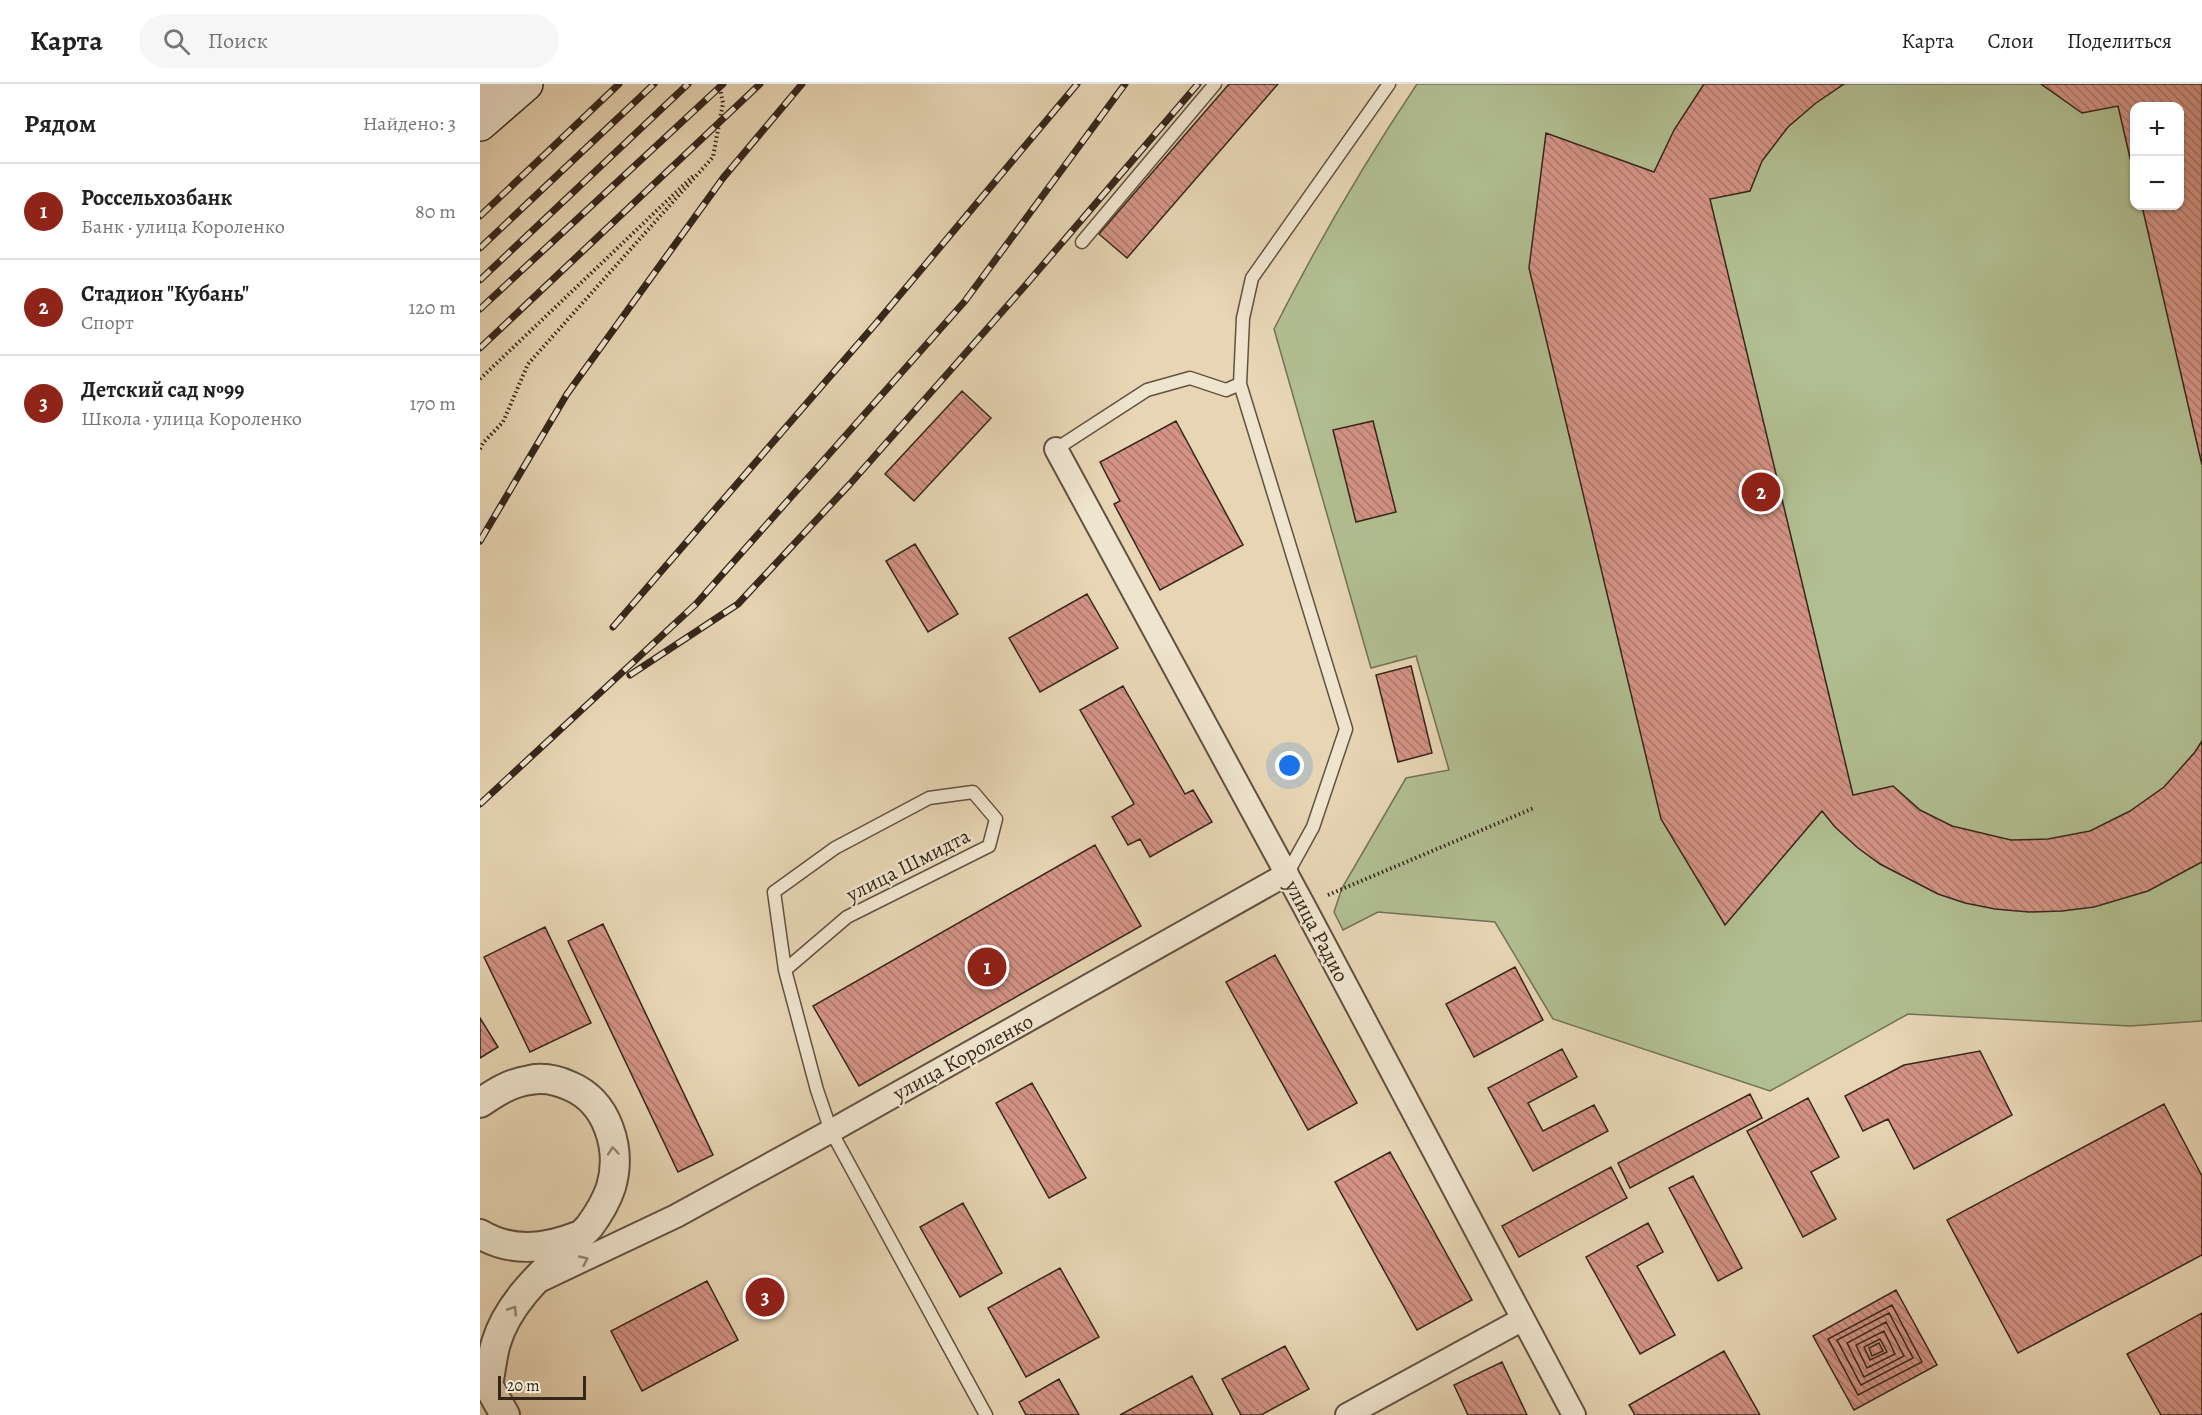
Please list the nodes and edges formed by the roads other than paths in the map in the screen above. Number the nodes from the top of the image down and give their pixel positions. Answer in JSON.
{"nodes":[{"id":1,"x":496,"y":84,"type":"edge"},
{"id":2,"x":526,"y":84,"type":"edge"},
{"id":3,"x":1215,"y":84,"type":"edge"},
{"id":4,"x":1389,"y":84,"type":"edge"},
{"id":5,"x":480,"y":98,"type":"edge"},
{"id":6,"x":480,"y":124,"type":"edge"},
{"id":7,"x":1082,"y":242,"type":"dead end"},
{"id":8,"x":1240,"y":384,"type":"junction"},
{"id":9,"x":1056,"y":449,"type":"joint"},
{"id":10,"x":1287,"y":874,"type":"junction"},
{"id":11,"x":785,"y":970,"type":"junction"},
{"id":12,"x":480,"y":1102,"type":"edge"},
{"id":13,"x":831,"y":1131,"type":"junction"},
{"id":14,"x":480,"y":1234,"type":"edge"},
{"id":15,"x":582,"y":1234,"type":"junction"},
{"id":16,"x":636,"y":1236,"type":"junction"},
{"id":17,"x":531,"y":1285,"type":"junction"},
{"id":18,"x":1523,"y":1319,"type":"junction"},
{"id":19,"x":480,"y":1336,"type":"edge"},
{"id":20,"x":488,"y":1385,"type":"junction"},
{"id":21,"x":505,"y":1415,"type":"edge"},
{"id":22,"x":986,"y":1415,"type":"edge"},
{"id":23,"x":1347,"y":1415,"type":"edge"},
{"id":24,"x":1574,"y":1415,"type":"edge"}],
"edges":[{"from":1,"to":5,"type":"street"},
{"from":2,"to":6,"type":"main road"},
{"from":3,"to":7,"type":"lane"},
{"from":4,"to":8,"type":"lane"},
{"from":8,"to":9,"type":"lane"},
{"from":8,"to":10,"type":"lane"},
{"from":9,"to":10,"type":"street","name":"улица Радио"},
{"from":10,"to":13,"type":"street","name":"улица Короленко"},
{"from":10,"to":18,"type":"street","name":"улица Радио"},
{"from":11,"to":11,"type":"lane","name":"улица Шмидта"},
{"from":11,"to":13,"type":"lane","name":"улица Шмидта"},
{"from":15,"to":12,"type":"street","one_way":true},
{"from":13,"to":16,"type":"street","name":"улица Короленко"},
{"from":13,"to":22,"type":"lane","name":"улица Шмидта"},
{"from":14,"to":15,"type":"street"},
{"from":15,"to":16,"type":"street","name":"улица Короленко"},
{"from":15,"to":17,"type":"street"},
{"from":17,"to":16,"type":"street","name":"улица Короленко","one_way":true},
{"from":20,"to":17,"type":"street","one_way":true},
{"from":18,"to":23,"type":"street"},
{"from":18,"to":24,"type":"street","name":"улица Радио"},
{"from":19,"to":20,"type":"street"},
{"from":20,"to":21,"type":"street"}]}
